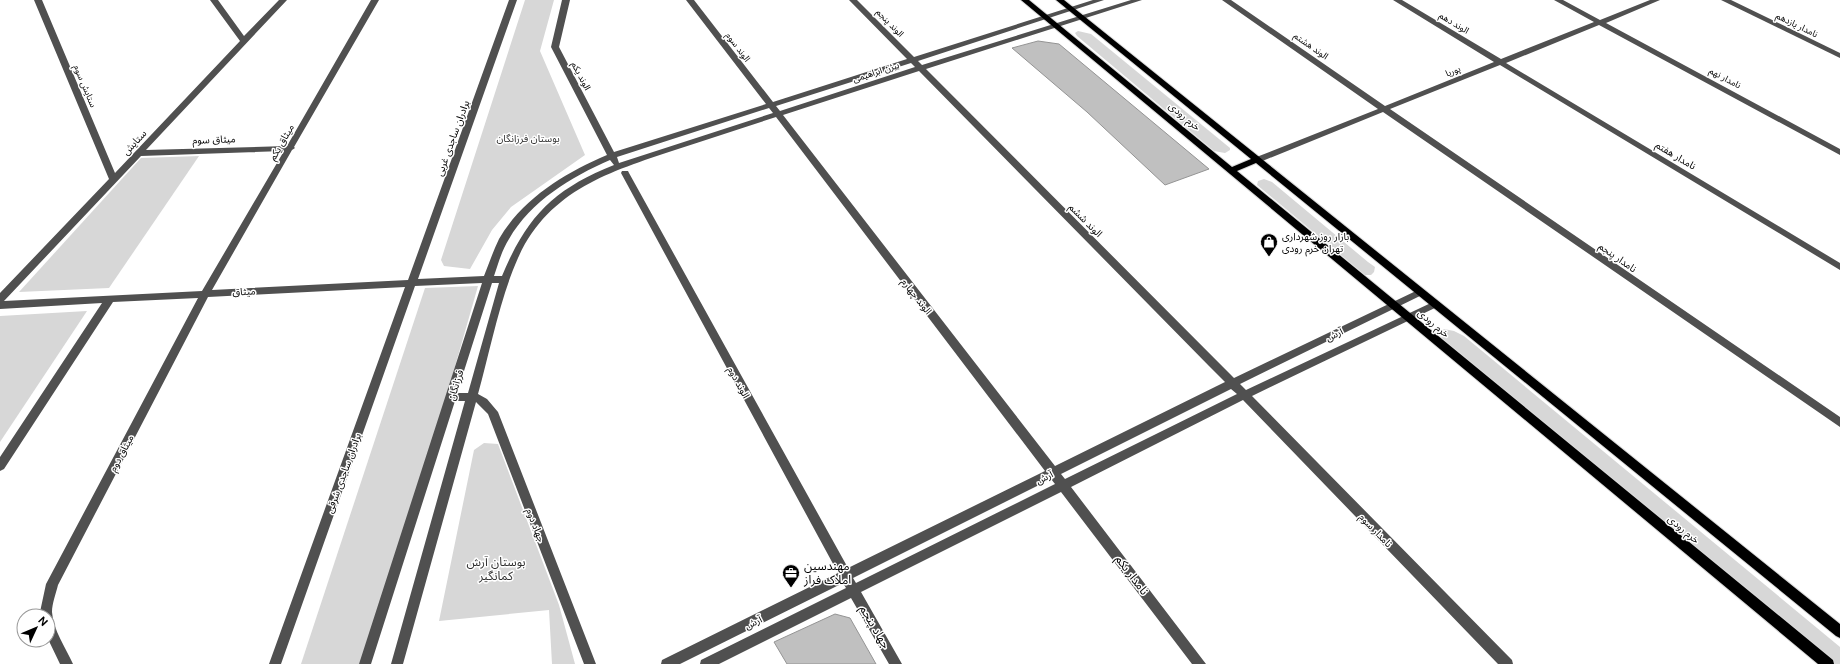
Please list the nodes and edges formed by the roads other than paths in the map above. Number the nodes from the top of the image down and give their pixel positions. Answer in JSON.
{"nodes":[{"id":1,"x":38,"y":0,"type":"edge"},
{"id":2,"x":214,"y":0,"type":"edge"},
{"id":3,"x":283,"y":0,"type":"edge"},
{"id":4,"x":376,"y":0,"type":"edge"},
{"id":5,"x":513,"y":0,"type":"edge"},
{"id":6,"x":566,"y":0,"type":"edge"},
{"id":7,"x":690,"y":0,"type":"edge"},
{"id":8,"x":853,"y":0,"type":"edge"},
{"id":9,"x":1025,"y":0,"type":"edge"},
{"id":10,"x":1060,"y":0,"type":"edge"},
{"id":11,"x":1100,"y":0,"type":"edge"},
{"id":12,"x":1138,"y":0,"type":"edge"},
{"id":13,"x":1226,"y":0,"type":"edge"},
{"id":14,"x":1397,"y":0,"type":"edge"},
{"id":15,"x":1558,"y":0,"type":"edge"},
{"id":16,"x":1656,"y":0,"type":"edge"},
{"id":17,"x":1725,"y":0,"type":"edge"},
{"id":18,"x":1071,"y":9,"type":"junction"},
{"id":19,"x":1046,"y":17,"type":"junction"},
{"id":20,"x":1082,"y":18,"type":"junction"},
{"id":21,"x":1600,"y":23,"type":"junction"},
{"id":22,"x":1057,"y":26,"type":"junction"},
{"id":23,"x":244,"y":41,"type":"junction"},
{"id":24,"x":1840,"y":56,"type":"edge"},
{"id":25,"x":913,"y":60,"type":"junction"},
{"id":26,"x":1500,"y":62,"type":"junction"},
{"id":27,"x":920,"y":68,"type":"junction"},
{"id":28,"x":770,"y":106,"type":"junction"},
{"id":29,"x":1384,"y":109,"type":"junction"},
{"id":30,"x":776,"y":114,"type":"junction"},
{"id":31,"x":290,"y":148,"type":"junction"},
{"id":32,"x":1840,"y":152,"type":"edge"},
{"id":33,"x":138,"y":153,"type":"junction"},
{"id":34,"x":612,"y":156,"type":"junction"},
{"id":35,"x":1257,"y":160,"type":"junction"},
{"id":36,"x":621,"y":168,"type":"junction"},
{"id":37,"x":1231,"y":170,"type":"junction"},
{"id":38,"x":113,"y":179,"type":"junction"},
{"id":39,"x":1840,"y":267,"type":"edge"},
{"id":40,"x":505,"y":279,"type":"junction"},
{"id":41,"x":488,"y":280,"type":"junction"},
{"id":42,"x":411,"y":282,"type":"junction"},
{"id":43,"x":1420,"y":292,"type":"junction"},
{"id":44,"x":205,"y":294,"type":"junction"},
{"id":45,"x":0,"y":299,"type":"edge"},
{"id":46,"x":110,"y":299,"type":"junction"},
{"id":47,"x":0,"y":304,"type":"edge"},
{"id":48,"x":1436,"y":304,"type":"junction"},
{"id":49,"x":1394,"y":306,"type":"junction"},
{"id":50,"x":1409,"y":317,"type":"junction"},
{"id":51,"x":1232,"y":383,"type":"junction"},
{"id":52,"x":1244,"y":395,"type":"junction"},
{"id":53,"x":472,"y":396,"type":"junction"},
{"id":54,"x":452,"y":397,"type":"junction"},
{"id":55,"x":1840,"y":423,"type":"edge"},
{"id":56,"x":0,"y":466,"type":"edge"},
{"id":57,"x":1053,"y":473,"type":"junction"},
{"id":58,"x":1064,"y":486,"type":"junction"},
{"id":59,"x":846,"y":576,"type":"junction"},
{"id":60,"x":854,"y":591,"type":"junction"},
{"id":61,"x":47,"y":608,"type":"edge"},
{"id":62,"x":1840,"y":632,"type":"edge"},
{"id":63,"x":56,"y":642,"type":"edge"},
{"id":64,"x":67,"y":664,"type":"edge"},
{"id":65,"x":275,"y":664,"type":"edge"},
{"id":66,"x":365,"y":664,"type":"edge"},
{"id":67,"x":397,"y":664,"type":"edge"},
{"id":68,"x":590,"y":664,"type":"edge"},
{"id":69,"x":667,"y":664,"type":"edge"},
{"id":70,"x":706,"y":664,"type":"edge"},
{"id":71,"x":896,"y":664,"type":"edge"},
{"id":72,"x":1200,"y":664,"type":"edge"},
{"id":73,"x":1507,"y":664,"type":"edge"},
{"id":74,"x":1828,"y":664,"type":"edge"}],
"edges":[{"from":1,"to":38,"type":"street","name":"ستایش سوم"},
{"from":2,"to":23,"type":"street"},
{"from":3,"to":23,"type":"street","name":"ستایش"},
{"from":4,"to":31,"type":"street","name":"میثاق یکم"},
{"from":5,"to":42,"type":"street","name":"برادران ساجدی غربی"},
{"from":6,"to":34,"type":"street","name":"الوند یکم"},
{"from":7,"to":28,"type":"street","name":"الوند سوم"},
{"from":8,"to":25,"type":"street","name":"الوند پنجم"},
{"from":9,"to":19,"type":"main road","name":"خرم رودی"},
{"from":10,"to":18,"type":"main road","name":"خرم رودی"},
{"from":11,"to":18,"type":"street","name":"بیژن ابراهیمی"},
{"from":12,"to":20,"type":"street","name":"بیژن ابراهیمی"},
{"from":13,"to":29,"type":"street","name":"الوند هشتم"},
{"from":14,"to":26,"type":"street","name":"الوند دهم"},
{"from":15,"to":21,"type":"street","name":"نامدار نهم"},
{"from":16,"to":21,"type":"street","name":"پوریا"},
{"from":17,"to":24,"type":"street","name":"نامدار یازدهم"},
{"from":18,"to":19,"type":"street","name":"بیژن ابراهیمی"},
{"from":18,"to":20,"type":"main road","name":"خرم رودی"},
{"from":19,"to":22,"type":"main road","name":"خرم رودی"},
{"from":19,"to":25,"type":"street","name":"بیژن ابراهیمی"},
{"from":20,"to":22,"type":"street","name":"بیژن ابراهیمی"},
{"from":20,"to":35,"type":"main road","name":"خرم رودی"},
{"from":21,"to":26,"type":"street","name":"پوریا"},
{"from":21,"to":32,"type":"street","name":"نامدار نهم"},
{"from":22,"to":27,"type":"street","name":"بیژن ابراهیمی"},
{"from":22,"to":37,"type":"main road","name":"خرم رودی"},
{"from":23,"to":33,"type":"street","name":"ستایش"},
{"from":25,"to":27,"type":"street","name":"الوند ششم"},
{"from":25,"to":28,"type":"street","name":"بیژن ابراهیمی"},
{"from":26,"to":29,"type":"street","name":"پوریا"},
{"from":26,"to":39,"type":"street","name":"نامدار هفتم"},
{"from":27,"to":30,"type":"street","name":"بیژن ابراهیمی"},
{"from":27,"to":51,"type":"street","name":"الوند ششم"},
{"from":28,"to":30,"type":"street","name":"الوند چهارم"},
{"from":28,"to":34,"type":"street","name":"بیژن ابراهیمی"},
{"from":29,"to":35,"type":"street","name":"پوریا"},
{"from":29,"to":55,"type":"street","name":"نامدار پنجم"},
{"from":30,"to":36,"type":"street","name":"بیژن ابراهیمی"},
{"from":30,"to":57,"type":"street","name":"الوند چهارم"},
{"from":31,"to":33,"type":"street","name":"میثاق سوم"},
{"from":31,"to":44,"type":"street","name":"میثاق یکم"},
{"from":33,"to":38,"type":"street","name":"ستایش"},
{"from":34,"to":36,"type":"street","name":"الوند یکم"},
{"from":34,"to":41,"type":"street","name":"فرزانگان"},
{"from":35,"to":37,"type":"main road"},
{"from":35,"to":43,"type":"main road","name":"خرم رودی"},
{"from":36,"to":40,"type":"street","name":"فرزانگان"},
{"from":36,"to":59,"type":"street","name":"الوند دوم"},
{"from":37,"to":49,"type":"main road","name":"خرم رودی"},
{"from":38,"to":45,"type":"street","name":"ستایش"},
{"from":40,"to":41,"type":"street","name":"میثاق"},
{"from":40,"to":53,"type":"street","name":"فرزانگان"},
{"from":41,"to":42,"type":"street","name":"میثاق"},
{"from":41,"to":54,"type":"street","name":"فرزانگان"},
{"from":42,"to":44,"type":"street","name":"میثاق"},
{"from":42,"to":65,"type":"street","name":"برادران ساجدی شرقی"},
{"from":43,"to":48,"type":"main road","name":"خرم رودی"},
{"from":43,"to":49,"type":"street","name":"آرش"},
{"from":44,"to":46,"type":"street","name":"میثاق"},
{"from":44,"to":61,"type":"street","name":"میثاق دوم"},
{"from":46,"to":47,"type":"street","name":"میثاق"},
{"from":46,"to":56,"type":"street"},
{"from":48,"to":50,"type":"street","name":"آرش"},
{"from":48,"to":62,"type":"main road","name":"خرم رودی"},
{"from":49,"to":50,"type":"main road","name":"خرم رودی"},
{"from":49,"to":51,"type":"street","name":"آرش"},
{"from":50,"to":52,"type":"street","name":"آرش"},
{"from":50,"to":74,"type":"main road","name":"خرم رودی"},
{"from":51,"to":52,"type":"street","name":"الوند ششم"},
{"from":51,"to":57,"type":"street","name":"آرش"},
{"from":52,"to":58,"type":"street","name":"آرش"},
{"from":52,"to":73,"type":"street","name":"نامدار سوم"},
{"from":53,"to":54,"type":"street"},
{"from":53,"to":67,"type":"street","name":"فرزانگان"},
{"from":53,"to":68,"type":"street","name":"جهاد دوم"},
{"from":54,"to":66,"type":"street","name":"فرزانگان"},
{"from":57,"to":58,"type":"street","name":"الوند چهارم"},
{"from":57,"to":59,"type":"street","name":"آرش"},
{"from":58,"to":60,"type":"street","name":"آرش"},
{"from":58,"to":72,"type":"street","name":"نامدار یکم"},
{"from":59,"to":60,"type":"street","name":"الوند دوم"},
{"from":59,"to":69,"type":"street","name":"آرش"},
{"from":60,"to":70,"type":"street","name":"آرش"},
{"from":60,"to":71,"type":"street","name":"جهاد پنجم"},
{"from":63,"to":64,"type":"street"}]}
